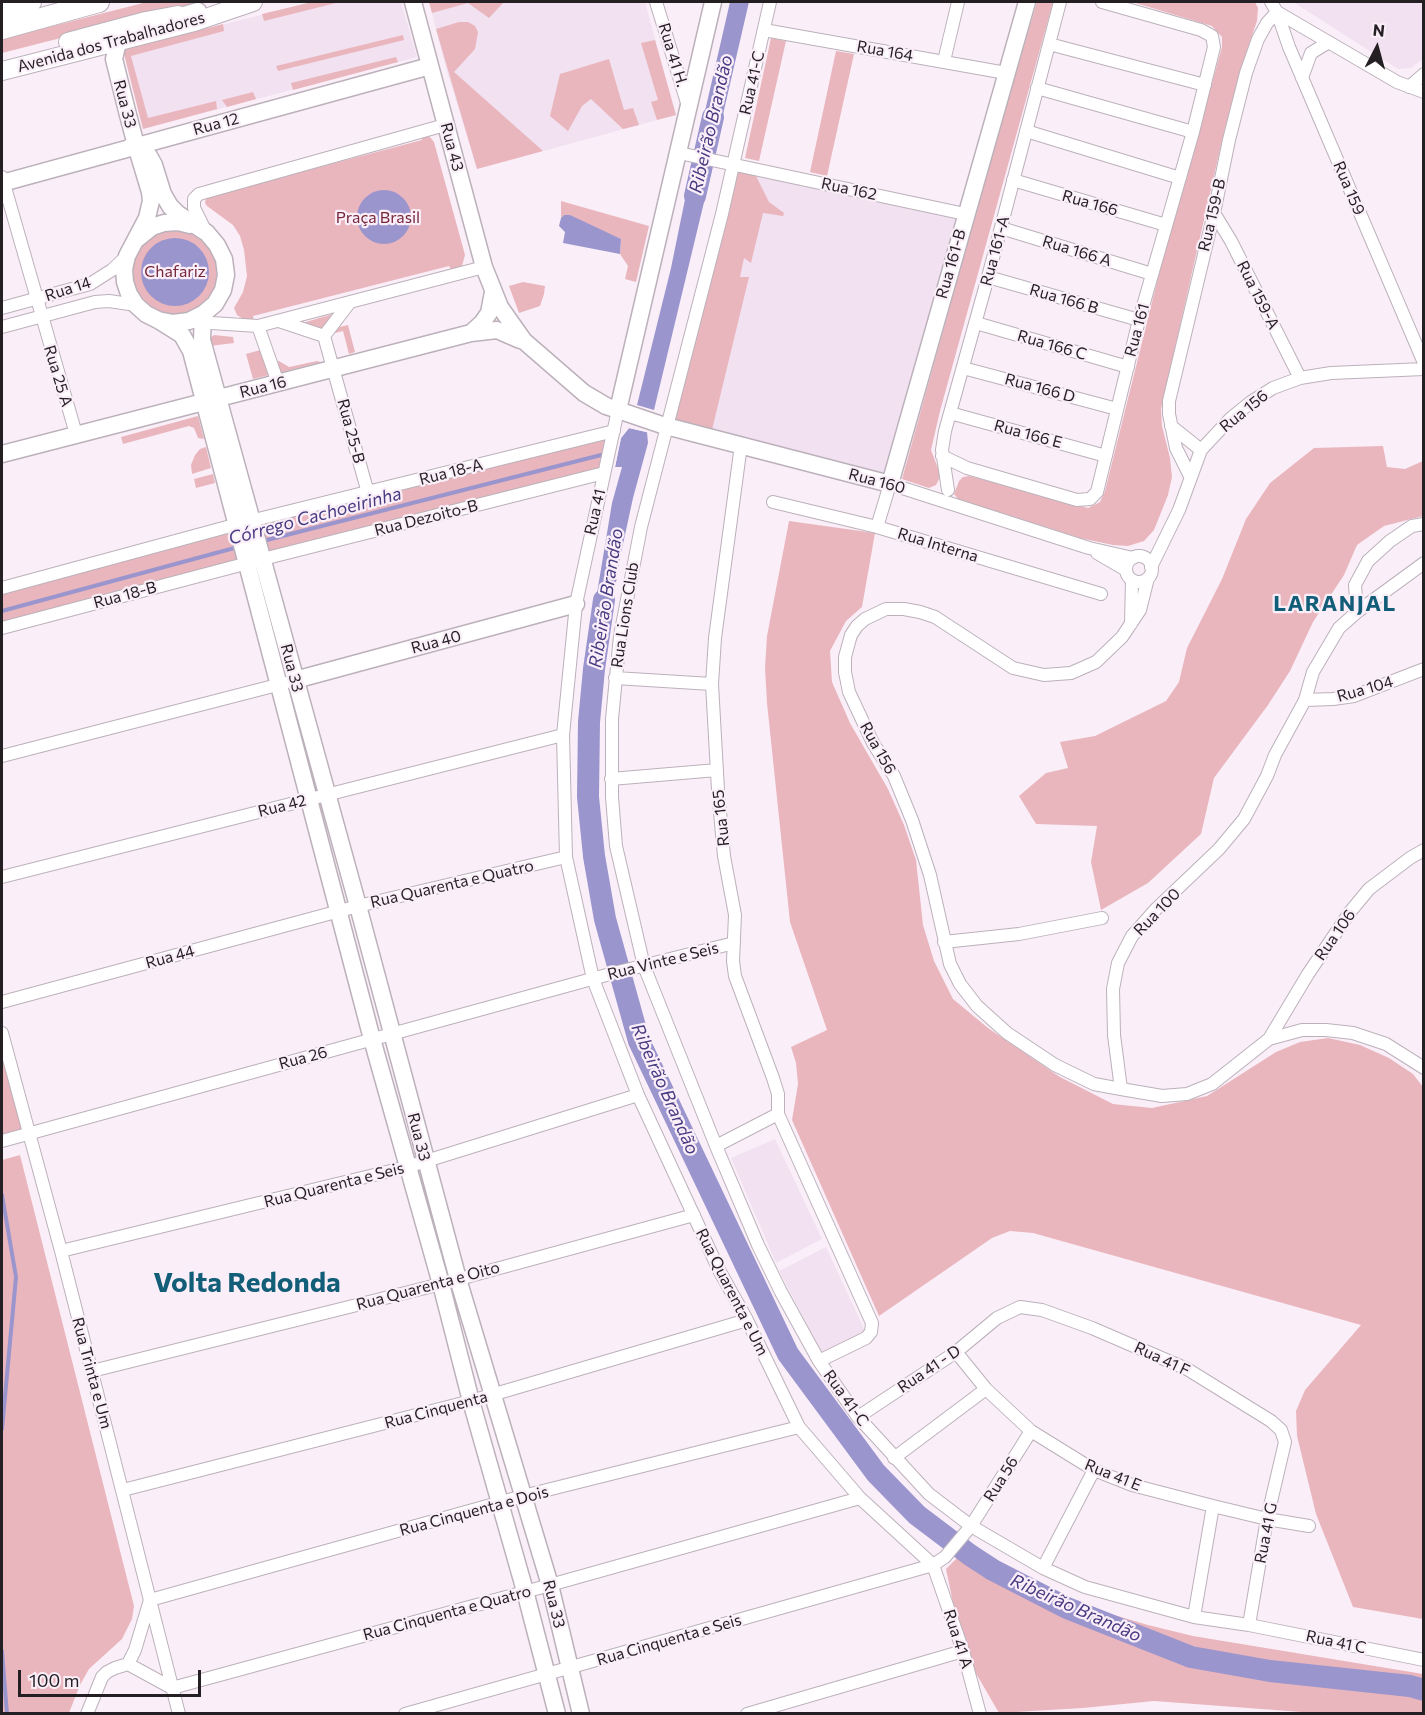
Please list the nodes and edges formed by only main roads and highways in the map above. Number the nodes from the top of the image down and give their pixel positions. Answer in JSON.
{"nodes":[{"id":1,"x":32,"y":2,"type":"edge"},
{"id":2,"x":99,"y":2,"type":"edge"},
{"id":3,"x":244,"y":2,"type":"edge"},
{"id":4,"x":254,"y":2,"type":"edge"},
{"id":5,"x":2,"y":9,"type":"edge"},
{"id":6,"x":2,"y":28,"type":"edge"},
{"id":7,"x":6,"y":64,"type":"edge"}],
"edges":[{"from":1,"to":5,"type":"main road"},
{"from":2,"to":6,"type":"main road"},
{"from":3,"to":7,"type":"main road","name":"Avenida dos Trabalhadores"},
{"from":4,"to":7,"type":"main road","name":"Avenida dos Trabalhadores"}]}
